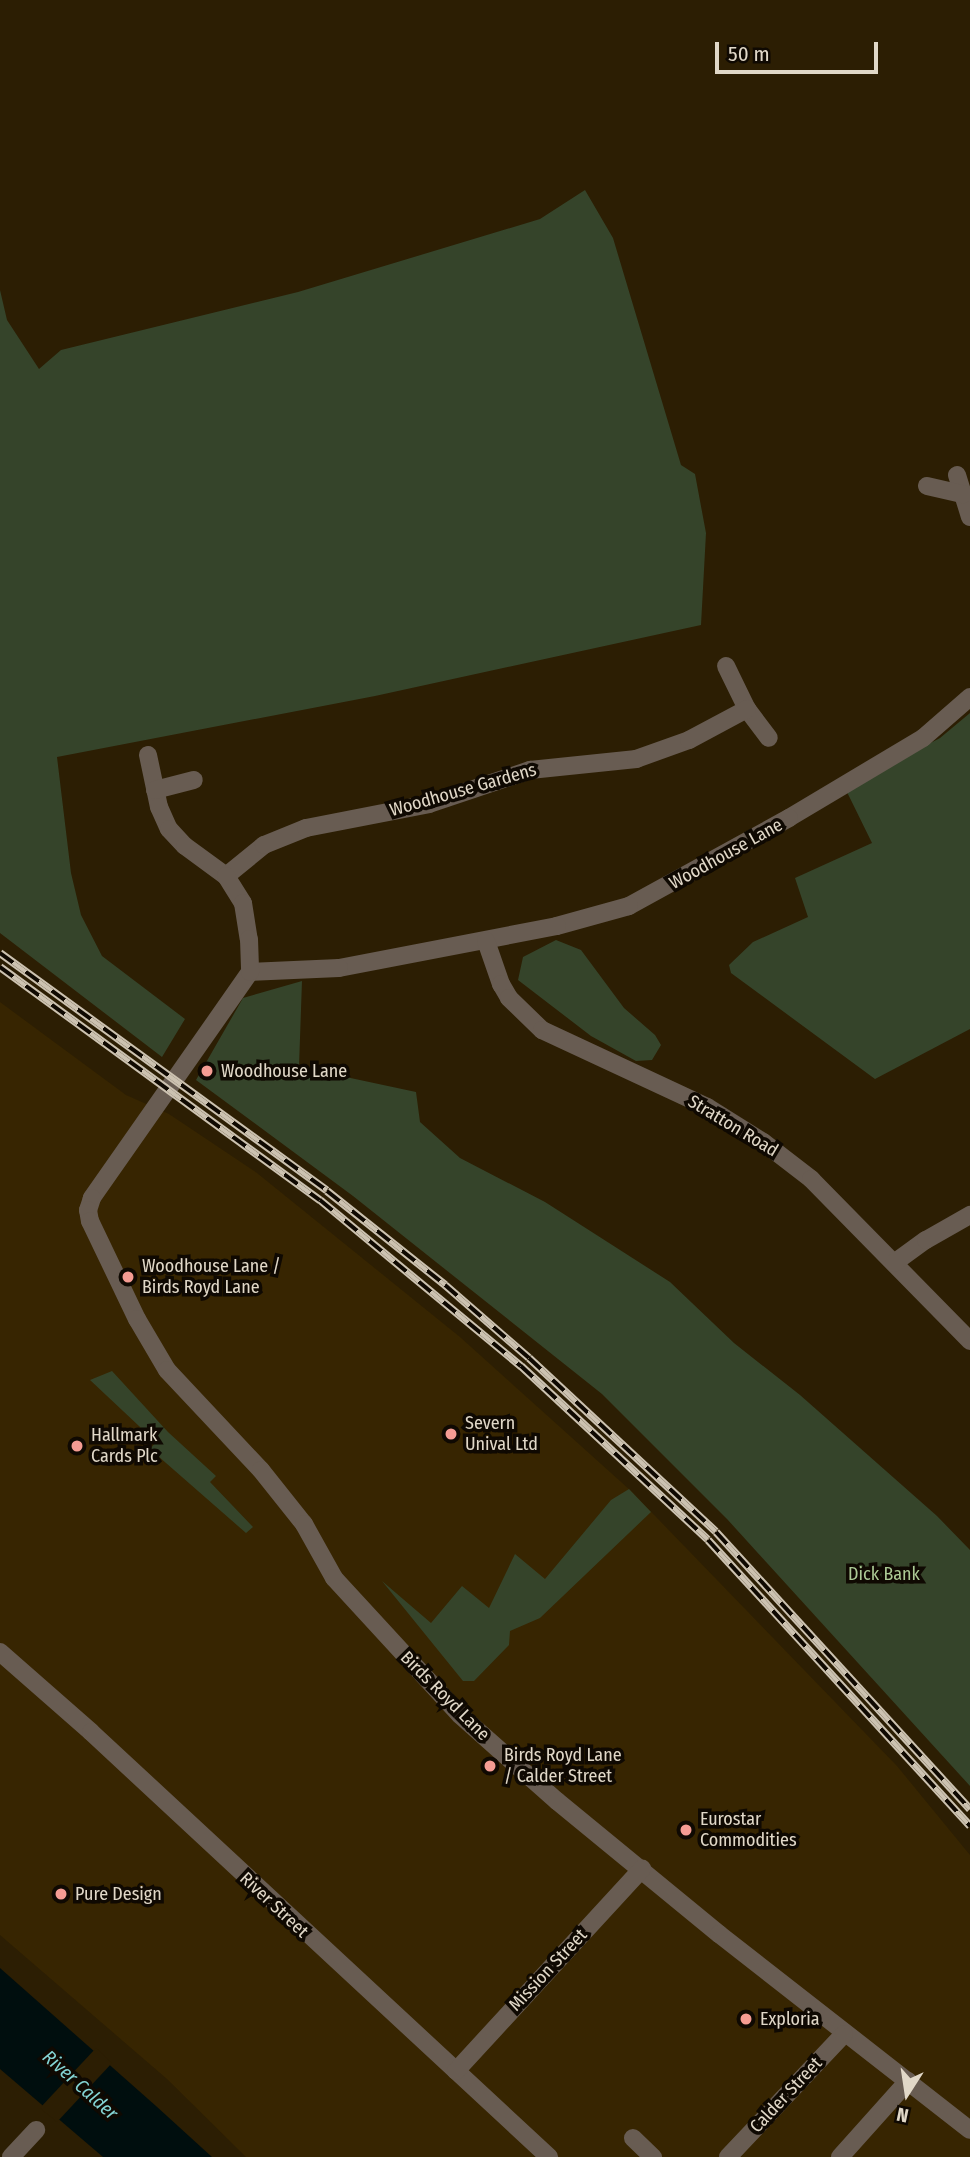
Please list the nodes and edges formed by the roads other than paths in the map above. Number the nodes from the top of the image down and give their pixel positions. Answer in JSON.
{"nodes":[{"id":1,"x":957,"y":475,"type":"dead end"},
{"id":2,"x":927,"y":486,"type":"dead end"},
{"id":3,"x":963,"y":494,"type":"junction"},
{"id":4,"x":970,"y":517,"type":"edge"},
{"id":5,"x":726,"y":666,"type":"dead end"},
{"id":6,"x":970,"y":697,"type":"edge"},
{"id":7,"x":747,"y":709,"type":"junction"},
{"id":8,"x":769,"y":738,"type":"dead end"},
{"id":9,"x":148,"y":755,"type":"dead end"},
{"id":10,"x":194,"y":780,"type":"dead end"},
{"id":11,"x":155,"y":790,"type":"junction"},
{"id":12,"x":226,"y":876,"type":"junction"},
{"id":13,"x":486,"y":941,"type":"junction"},
{"id":14,"x":250,"y":972,"type":"junction"},
{"id":15,"x":970,"y":1215,"type":"edge"},
{"id":16,"x":894,"y":1263,"type":"junction"},
{"id":17,"x":970,"y":1341,"type":"edge"},
{"id":18,"x":0,"y":1652,"type":"edge"},
{"id":19,"x":642,"y":1869,"type":"junction"},
{"id":20,"x":844,"y":2034,"type":"junction"},
{"id":21,"x":456,"y":2071,"type":"junction"},
{"id":22,"x":908,"y":2081,"type":"junction"},
{"id":23,"x":36,"y":2130,"type":"dead end"},
{"id":24,"x":970,"y":2130,"type":"edge"},
{"id":25,"x":633,"y":2138,"type":"dead end"},
{"id":26,"x":11,"y":2157,"type":"edge"},
{"id":27,"x":549,"y":2157,"type":"edge"},
{"id":28,"x":653,"y":2157,"type":"edge"},
{"id":29,"x":728,"y":2157,"type":"edge"},
{"id":30,"x":841,"y":2157,"type":"edge"}],
"edges":[{"from":1,"to":3,"type":"street"},
{"from":2,"to":3,"type":"street"},
{"from":3,"to":4,"type":"street"},
{"from":5,"to":7,"type":"street"},
{"from":6,"to":13,"type":"street","name":"Woodhouse Lane"},
{"from":7,"to":8,"type":"street"},
{"from":7,"to":12,"type":"street","name":"Woodhouse Gardens"},
{"from":9,"to":11,"type":"street"},
{"from":10,"to":11,"type":"street"},
{"from":11,"to":12,"type":"street"},
{"from":12,"to":14,"type":"street"},
{"from":13,"to":14,"type":"street","name":"Woodhouse Lane"},
{"from":13,"to":16,"type":"street","name":"Stratton Road"},
{"from":14,"to":19,"type":"street","name":"Birds Royd Lane"},
{"from":15,"to":16,"type":"street"},
{"from":16,"to":17,"type":"street","name":"Stratton Road"},
{"from":18,"to":21,"type":"street","name":"River Street"},
{"from":19,"to":20,"type":"street","name":"Birds Royd Lane"},
{"from":19,"to":21,"type":"street","name":"Mission Street"},
{"from":20,"to":22,"type":"street","name":"Birds Royd Lane"},
{"from":20,"to":29,"type":"street","name":"Calder Street"},
{"from":21,"to":27,"type":"street","name":"River Street"},
{"from":22,"to":24,"type":"street","name":"Birds Royd Lane"},
{"from":22,"to":30,"type":"street"},
{"from":23,"to":26,"type":"street"},
{"from":25,"to":28,"type":"street"}]}
